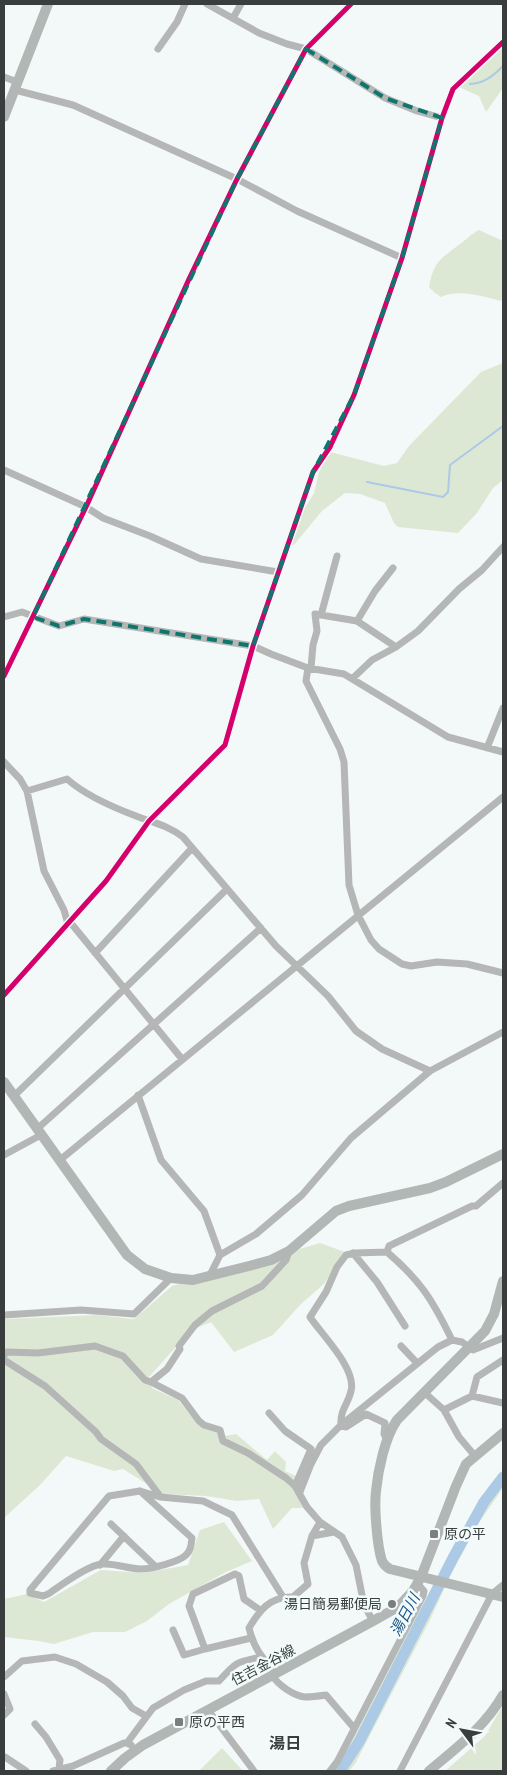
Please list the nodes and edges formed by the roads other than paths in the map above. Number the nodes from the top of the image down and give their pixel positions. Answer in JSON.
{"nodes":[{"id":1,"x":48,"y":4,"type":"edge"},
{"id":2,"x":185,"y":4,"type":"edge"},
{"id":3,"x":207,"y":4,"type":"edge"},
{"id":4,"x":241,"y":4,"type":"edge"},
{"id":5,"x":351,"y":4,"type":"edge"},
{"id":6,"x":232,"y":18,"type":"junction"},
{"id":7,"x":503,"y":42,"type":"edge"},
{"id":8,"x":158,"y":49,"type":"dead end"},
{"id":9,"x":306,"y":49,"type":"junction"},
{"id":10,"x":4,"y":77,"type":"edge"},
{"id":11,"x":16,"y":86,"type":"junction"},
{"id":12,"x":4,"y":117,"type":"edge"},
{"id":13,"x":442,"y":118,"type":"junction"},
{"id":14,"x":237,"y":179,"type":"junction"},
{"id":15,"x":402,"y":258,"type":"junction"},
{"id":16,"x":4,"y":470,"type":"edge"},
{"id":17,"x":86,"y":507,"type":"junction"},
{"id":18,"x":503,"y":547,"type":"edge"},
{"id":19,"x":337,"y":556,"type":"dead end"},
{"id":20,"x":393,"y":568,"type":"dead end"},
{"id":21,"x":278,"y":572,"type":"junction"},
{"id":22,"x":321,"y":615,"type":"junction"},
{"id":23,"x":4,"y":617,"type":"edge"},
{"id":24,"x":32,"y":617,"type":"junction"},
{"id":25,"x":357,"y":621,"type":"junction"},
{"id":26,"x":253,"y":646,"type":"junction"},
{"id":27,"x":396,"y":647,"type":"junction"},
{"id":28,"x":309,"y":668,"type":"junction"},
{"id":29,"x":4,"y":676,"type":"edge"},
{"id":30,"x":353,"y":678,"type":"junction"},
{"id":31,"x":503,"y":708,"type":"edge"},
{"id":32,"x":487,"y":748,"type":"junction"},
{"id":33,"x":503,"y":752,"type":"edge"},
{"id":34,"x":4,"y":762,"type":"edge"},
{"id":35,"x":27,"y":791,"type":"junction"},
{"id":36,"x":503,"y":798,"type":"edge"},
{"id":37,"x":149,"y":821,"type":"junction"},
{"id":38,"x":192,"y":848,"type":"junction"},
{"id":39,"x":227,"y":889,"type":"junction"},
{"id":40,"x":358,"y":915,"type":"junction"},
{"id":41,"x":69,"y":923,"type":"junction"},
{"id":42,"x":261,"y":928,"type":"junction"},
{"id":43,"x":95,"y":953,"type":"junction"},
{"id":44,"x":296,"y":965,"type":"junction"},
{"id":45,"x":503,"y":973,"type":"edge"},
{"id":46,"x":124,"y":989,"type":"junction"},
{"id":47,"x":4,"y":995,"type":"edge"},
{"id":48,"x":153,"y":1025,"type":"junction"},
{"id":49,"x":503,"y":1032,"type":"edge"},
{"id":50,"x":182,"y":1059,"type":"junction"},
{"id":51,"x":430,"y":1071,"type":"junction"},
{"id":52,"x":4,"y":1082,"type":"edge"},
{"id":53,"x":138,"y":1095,"type":"junction"},
{"id":54,"x":14,"y":1096,"type":"junction"},
{"id":55,"x":39,"y":1132,"type":"junction"},
{"id":56,"x":503,"y":1154,"type":"edge"},
{"id":57,"x":4,"y":1155,"type":"edge"},
{"id":58,"x":60,"y":1160,"type":"junction"},
{"id":59,"x":503,"y":1183,"type":"edge"},
{"id":60,"x":289,"y":1251,"type":"junction"},
{"id":61,"x":387,"y":1252,"type":"junction"},
{"id":62,"x":352,"y":1253,"type":"junction"},
{"id":63,"x":220,"y":1255,"type":"junction"},
{"id":64,"x":210,"y":1276,"type":"junction"},
{"id":65,"x":170,"y":1278,"type":"junction"},
{"id":66,"x":503,"y":1281,"type":"edge"},
{"id":67,"x":4,"y":1315,"type":"edge"},
{"id":68,"x":406,"y":1326,"type":"dead end"},
{"id":69,"x":503,"y":1338,"type":"edge"},
{"id":70,"x":452,"y":1340,"type":"junction"},
{"id":71,"x":402,"y":1346,"type":"dead end"},
{"id":72,"x":469,"y":1348,"type":"junction"},
{"id":73,"x":4,"y":1355,"type":"edge"},
{"id":74,"x":4,"y":1360,"type":"edge"},
{"id":75,"x":503,"y":1360,"type":"edge"},
{"id":76,"x":417,"y":1363,"type":"junction"},
{"id":77,"x":151,"y":1382,"type":"junction"},
{"id":78,"x":425,"y":1393,"type":"junction"},
{"id":79,"x":472,"y":1396,"type":"junction"},
{"id":80,"x":503,"y":1404,"type":"edge"},
{"id":81,"x":444,"y":1410,"type":"junction"},
{"id":82,"x":269,"y":1413,"type":"dead end"},
{"id":83,"x":341,"y":1425,"type":"junction"},
{"id":84,"x":503,"y":1433,"type":"edge"},
{"id":85,"x":387,"y":1440,"type":"junction"},
{"id":86,"x":475,"y":1456,"type":"junction"},
{"id":87,"x":298,"y":1489,"type":"junction"},
{"id":88,"x":140,"y":1491,"type":"junction"},
{"id":89,"x":160,"y":1497,"type":"junction"},
{"id":90,"x":320,"y":1522,"type":"junction"},
{"id":91,"x":111,"y":1524,"type":"dead end"},
{"id":92,"x":334,"y":1532,"type":"junction"},
{"id":93,"x":124,"y":1536,"type":"junction"},
{"id":94,"x":312,"y":1536,"type":"junction"},
{"id":95,"x":100,"y":1565,"type":"junction"},
{"id":96,"x":155,"y":1566,"type":"junction"},
{"id":97,"x":419,"y":1580,"type":"junction"},
{"id":98,"x":503,"y":1585,"type":"edge"},
{"id":99,"x":492,"y":1594,"type":"junction"},
{"id":100,"x":283,"y":1597,"type":"junction"},
{"id":101,"x":503,"y":1597,"type":"edge"},
{"id":102,"x":260,"y":1610,"type":"junction"},
{"id":103,"x":373,"y":1621,"type":"junction"},
{"id":104,"x":174,"y":1630,"type":"dead end"},
{"id":105,"x":251,"y":1638,"type":"junction"},
{"id":106,"x":205,"y":1649,"type":"junction"},
{"id":107,"x":261,"y":1657,"type":"junction"},
{"id":108,"x":275,"y":1674,"type":"junction"},
{"id":109,"x":4,"y":1677,"type":"edge"},
{"id":110,"x":4,"y":1694,"type":"edge"},
{"id":111,"x":503,"y":1695,"type":"edge"},
{"id":112,"x":208,"y":1710,"type":"junction"},
{"id":113,"x":4,"y":1715,"type":"edge"},
{"id":114,"x":146,"y":1716,"type":"junction"},
{"id":115,"x":35,"y":1724,"type":"dead end"},
{"id":116,"x":354,"y":1728,"type":"junction"},
{"id":117,"x":127,"y":1743,"type":"junction"},
{"id":118,"x":136,"y":1749,"type":"junction"},
{"id":119,"x":4,"y":1757,"type":"edge"},
{"id":120,"x":56,"y":1770,"type":"edge"},
{"id":121,"x":26,"y":1771,"type":"edge"},
{"id":122,"x":111,"y":1771,"type":"edge"},
{"id":123,"x":254,"y":1771,"type":"edge"},
{"id":124,"x":330,"y":1771,"type":"edge"},
{"id":125,"x":400,"y":1771,"type":"edge"},
{"id":126,"x":429,"y":1771,"type":"edge"}],
"edges":[{"from":1,"to":11,"type":"street"},
{"from":2,"to":8,"type":"street"},
{"from":3,"to":6,"type":"street"},
{"from":4,"to":6,"type":"street"},
{"from":5,"to":9,"type":"street"},
{"from":6,"to":9,"type":"street"},
{"from":7,"to":13,"type":"street"},
{"from":9,"to":13,"type":"street"},
{"from":9,"to":14,"type":"street"},
{"from":10,"to":11,"type":"street"},
{"from":11,"to":12,"type":"street"},
{"from":11,"to":14,"type":"street"},
{"from":13,"to":15,"type":"street"},
{"from":14,"to":15,"type":"street"},
{"from":14,"to":17,"type":"street"},
{"from":15,"to":21,"type":"street"},
{"from":16,"to":17,"type":"street"},
{"from":17,"to":21,"type":"street"},
{"from":17,"to":24,"type":"street"},
{"from":18,"to":27,"type":"street"},
{"from":19,"to":22,"type":"street"},
{"from":20,"to":25,"type":"street"},
{"from":21,"to":26,"type":"street"},
{"from":22,"to":25,"type":"street"},
{"from":22,"to":28,"type":"street"},
{"from":23,"to":24,"type":"street"},
{"from":24,"to":26,"type":"street"},
{"from":24,"to":29,"type":"street"},
{"from":25,"to":27,"type":"street"},
{"from":26,"to":28,"type":"street"},
{"from":26,"to":37,"type":"street"},
{"from":27,"to":30,"type":"street"},
{"from":28,"to":30,"type":"street"},
{"from":28,"to":40,"type":"street"},
{"from":30,"to":32,"type":"street"},
{"from":31,"to":32,"type":"street"},
{"from":32,"to":33,"type":"street"},
{"from":34,"to":35,"type":"street"},
{"from":35,"to":37,"type":"street"},
{"from":35,"to":41,"type":"street"},
{"from":36,"to":40,"type":"street"},
{"from":37,"to":38,"type":"street"},
{"from":37,"to":41,"type":"street"},
{"from":38,"to":39,"type":"street"},
{"from":38,"to":43,"type":"street"},
{"from":39,"to":42,"type":"street"},
{"from":39,"to":46,"type":"street"},
{"from":40,"to":44,"type":"street"},
{"from":40,"to":45,"type":"street"},
{"from":41,"to":43,"type":"street"},
{"from":41,"to":47,"type":"street"},
{"from":42,"to":44,"type":"street"},
{"from":42,"to":48,"type":"street"},
{"from":43,"to":46,"type":"street"},
{"from":44,"to":50,"type":"street"},
{"from":44,"to":51,"type":"street"},
{"from":46,"to":48,"type":"street"},
{"from":46,"to":54,"type":"street"},
{"from":48,"to":50,"type":"street"},
{"from":48,"to":55,"type":"street"},
{"from":49,"to":51,"type":"street"},
{"from":50,"to":53,"type":"street"},
{"from":51,"to":63,"type":"street"},
{"from":52,"to":54,"type":"street"},
{"from":53,"to":58,"type":"street"},
{"from":53,"to":63,"type":"street"},
{"from":54,"to":55,"type":"street"},
{"from":55,"to":57,"type":"street"},
{"from":55,"to":58,"type":"street"},
{"from":56,"to":60,"type":"street"},
{"from":58,"to":65,"type":"street"},
{"from":59,"to":61,"type":"street"},
{"from":60,"to":64,"type":"street"},
{"from":60,"to":77,"type":"street"},
{"from":61,"to":62,"type":"street"},
{"from":61,"to":70,"type":"street"},
{"from":62,"to":68,"type":"street"},
{"from":62,"to":83,"type":"street"},
{"from":63,"to":64,"type":"street"},
{"from":64,"to":65,"type":"street"},
{"from":65,"to":67,"type":"street"},
{"from":66,"to":72,"type":"street"},
{"from":69,"to":72,"type":"street"},
{"from":70,"to":72,"type":"street"},
{"from":70,"to":76,"type":"street"},
{"from":71,"to":76,"type":"street"},
{"from":72,"to":78,"type":"street"},
{"from":73,"to":77,"type":"street"},
{"from":74,"to":89,"type":"street"},
{"from":75,"to":79,"type":"street"},
{"from":76,"to":83,"type":"street"},
{"from":77,"to":87,"type":"street"},
{"from":78,"to":81,"type":"street"},
{"from":78,"to":85,"type":"street"},
{"from":79,"to":80,"type":"street"},
{"from":79,"to":81,"type":"street"},
{"from":81,"to":86,"type":"street"},
{"from":82,"to":87,"type":"street"},
{"from":83,"to":85,"type":"street"},
{"from":83,"to":87,"type":"street"},
{"from":84,"to":86,"type":"street","name":"住吉金谷線"},
{"from":85,"to":97,"type":"street"},
{"from":86,"to":97,"type":"street","name":"住吉金谷線"},
{"from":87,"to":90,"type":"street"},
{"from":88,"to":89,"type":"street"},
{"from":88,"to":95,"type":"street"},
{"from":88,"to":96,"type":"street"},
{"from":89,"to":100,"type":"street"},
{"from":90,"to":92,"type":"street"},
{"from":90,"to":94,"type":"street"},
{"from":91,"to":93,"type":"street"},
{"from":92,"to":94,"type":"street"},
{"from":92,"to":103,"type":"street"},
{"from":93,"to":95,"type":"street"},
{"from":93,"to":96,"type":"street"},
{"from":94,"to":100,"type":"street"},
{"from":95,"to":96,"type":"street"},
{"from":97,"to":99,"type":"street"},
{"from":97,"to":103,"type":"street","name":"住吉金谷線"},
{"from":97,"to":116,"type":"street"},
{"from":98,"to":99,"type":"street"},
{"from":99,"to":101,"type":"street"},
{"from":99,"to":125,"type":"street"},
{"from":100,"to":102,"type":"street"},
{"from":102,"to":105,"type":"street"},
{"from":102,"to":106,"type":"street"},
{"from":103,"to":108,"type":"street","name":"住吉金谷線"},
{"from":104,"to":106,"type":"street"},
{"from":105,"to":106,"type":"street"},
{"from":105,"to":107,"type":"street"},
{"from":107,"to":108,"type":"street"},
{"from":107,"to":114,"type":"street"},
{"from":108,"to":112,"type":"street","name":"住吉金谷線"},
{"from":108,"to":116,"type":"street"},
{"from":109,"to":114,"type":"street"},
{"from":110,"to":113,"type":"street"},
{"from":111,"to":126,"type":"street"},
{"from":112,"to":118,"type":"street","name":"住吉金谷線"},
{"from":112,"to":123,"type":"street"},
{"from":114,"to":117,"type":"street"},
{"from":115,"to":120,"type":"street"},
{"from":116,"to":124,"type":"street"},
{"from":117,"to":118,"type":"street"},
{"from":117,"to":120,"type":"street"},
{"from":118,"to":122,"type":"street","name":"住吉金谷線"},
{"from":119,"to":121,"type":"street"}]}
